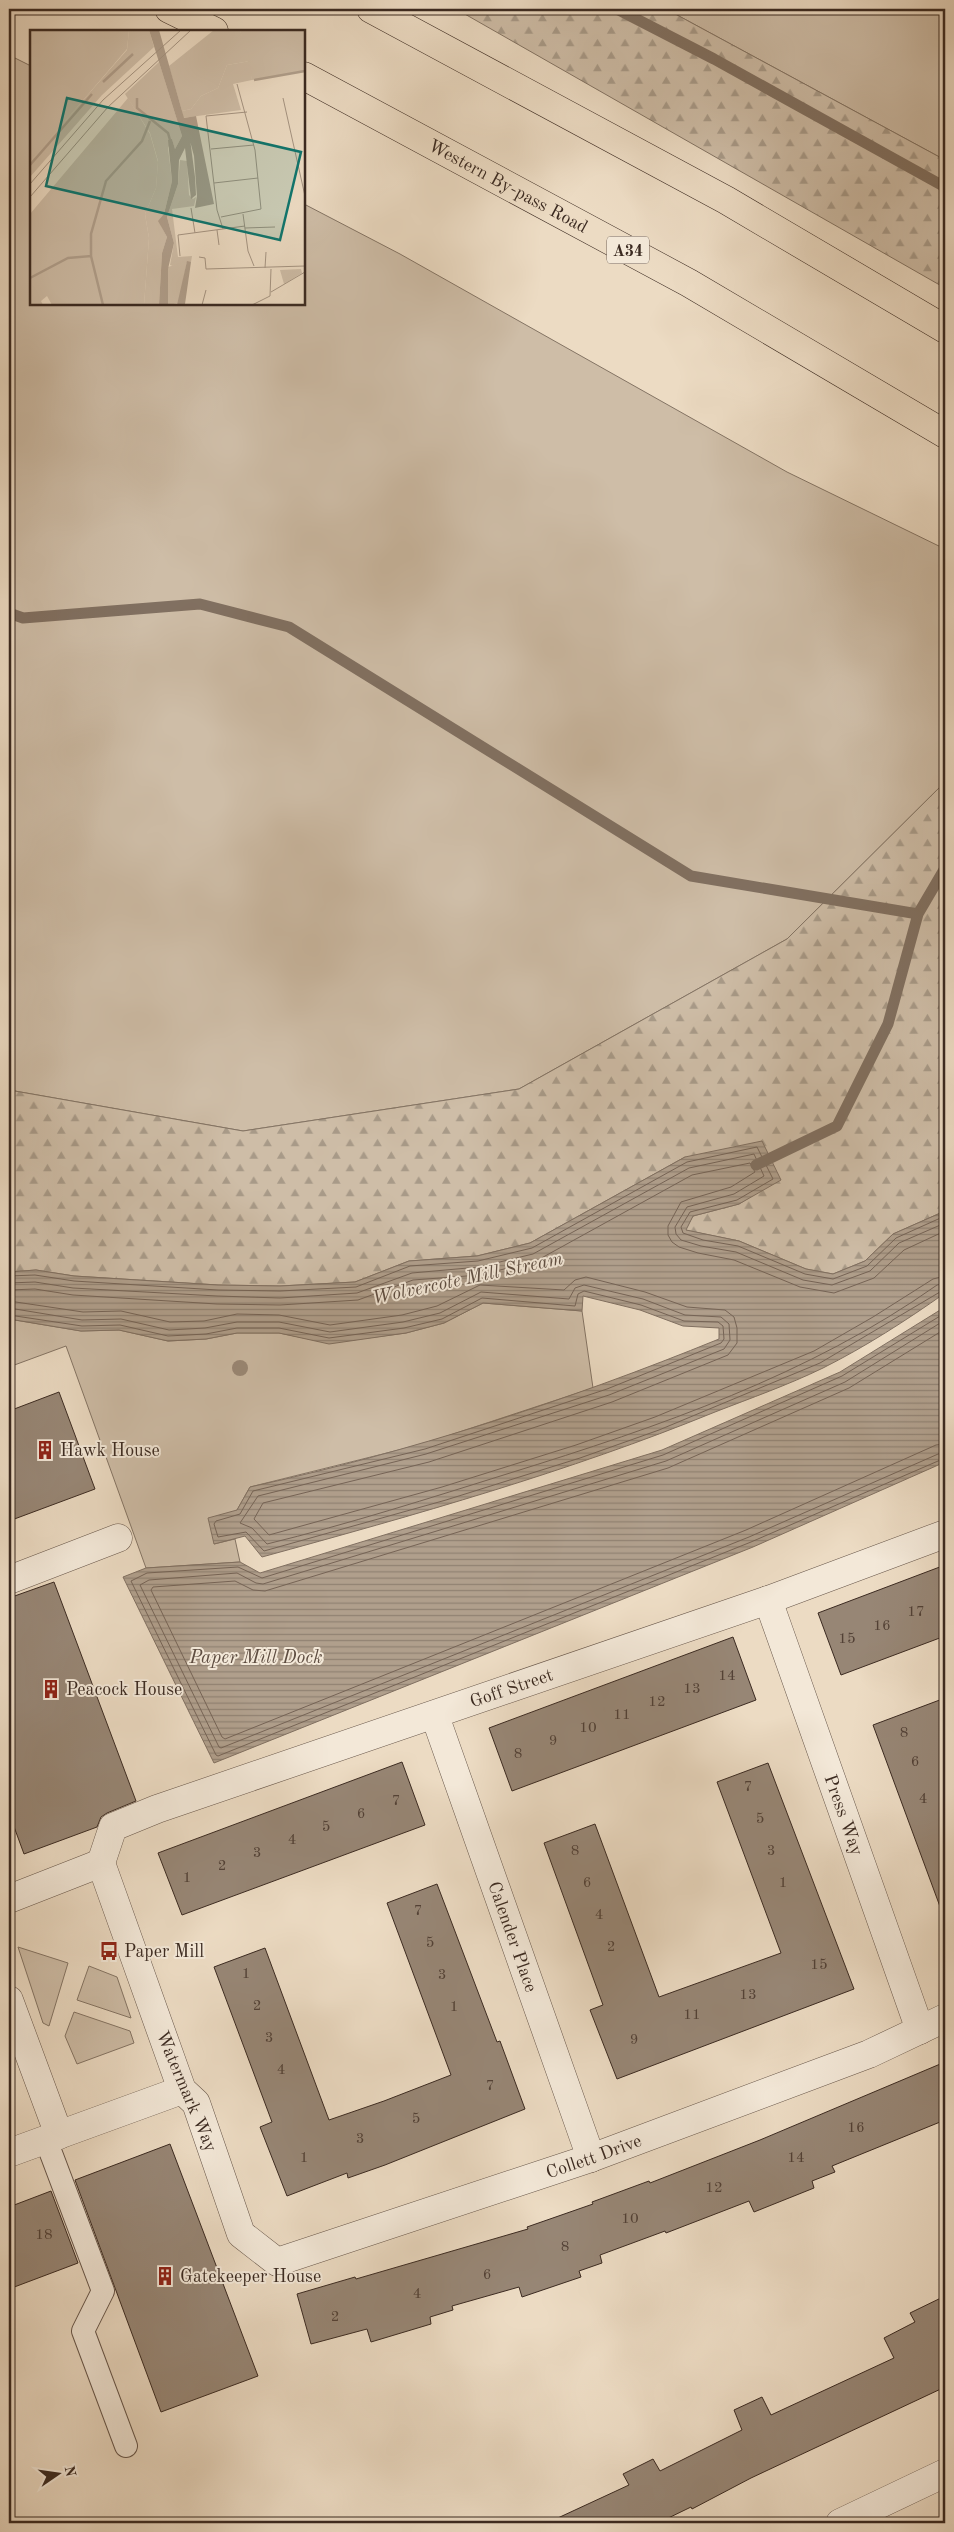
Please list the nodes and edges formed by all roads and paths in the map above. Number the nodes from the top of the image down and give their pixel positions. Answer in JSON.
{"nodes":[{"id":1,"x":169,"y":9,"type":"edge"},
{"id":2,"x":371,"y":9,"type":"edge"},
{"id":3,"x":212,"y":30,"type":"edge"},
{"id":4,"x":305,"y":77,"type":"edge"},
{"id":5,"x":945,"y":329,"type":"edge"},
{"id":6,"x":945,"y":434,"type":"edge"},
{"id":7,"x":945,"y":1534,"type":"edge"},
{"id":8,"x":118,"y":1538,"type":"dead end"},
{"id":9,"x":9,"y":1580,"type":"edge"},
{"id":10,"x":768,"y":1600,"type":"junction"},
{"id":11,"x":435,"y":1716,"type":"junction"},
{"id":12,"x":101,"y":1863,"type":"junction"},
{"id":13,"x":9,"y":1899,"type":"edge"},
{"id":14,"x":9,"y":2000,"type":"edge"},
{"id":15,"x":945,"y":2018,"type":"edge"},
{"id":16,"x":920,"y":2030,"type":"junction"},
{"id":17,"x":182,"y":2090,"type":"junction"},
{"id":18,"x":53,"y":2138,"type":"junction"},
{"id":19,"x":9,"y":2153,"type":"edge"},
{"id":20,"x":590,"y":2158,"type":"junction"},
{"id":21,"x":241,"y":2234,"type":"joint"},
{"id":22,"x":126,"y":2446,"type":"dead end"},
{"id":23,"x":945,"y":2472,"type":"edge"},
{"id":24,"x":840,"y":2523,"type":"edge"}],
"edges":[{"from":1,"to":3,"type":"highway"},
{"from":2,"to":5,"type":"highway"},
{"from":4,"to":6,"type":"highway","name":"Western By-pass Road","number":"A34"},
{"from":7,"to":10,"type":"street","name":"Goff Street"},
{"from":8,"to":9,"type":"street"},
{"from":10,"to":11,"type":"street","name":"Goff Street"},
{"from":10,"to":16,"type":"street","name":"Press Way"},
{"from":11,"to":12,"type":"street","name":"Goff Street"},
{"from":11,"to":20,"type":"street","name":"Calender Place"},
{"from":12,"to":13,"type":"street"},
{"from":12,"to":17,"type":"street","name":"Watermark Way"},
{"from":14,"to":18,"type":"street"},
{"from":15,"to":16,"type":"street","name":"Collett Drive"},
{"from":16,"to":20,"type":"street","name":"Collett Drive"},
{"from":17,"to":18,"type":"street"},
{"from":17,"to":21,"type":"street","name":"Watermark Way"},
{"from":18,"to":19,"type":"street"},
{"from":18,"to":22,"type":"lane"},
{"from":20,"to":21,"type":"street","name":"Collett Drive"},
{"from":23,"to":24,"type":"street"}]}
